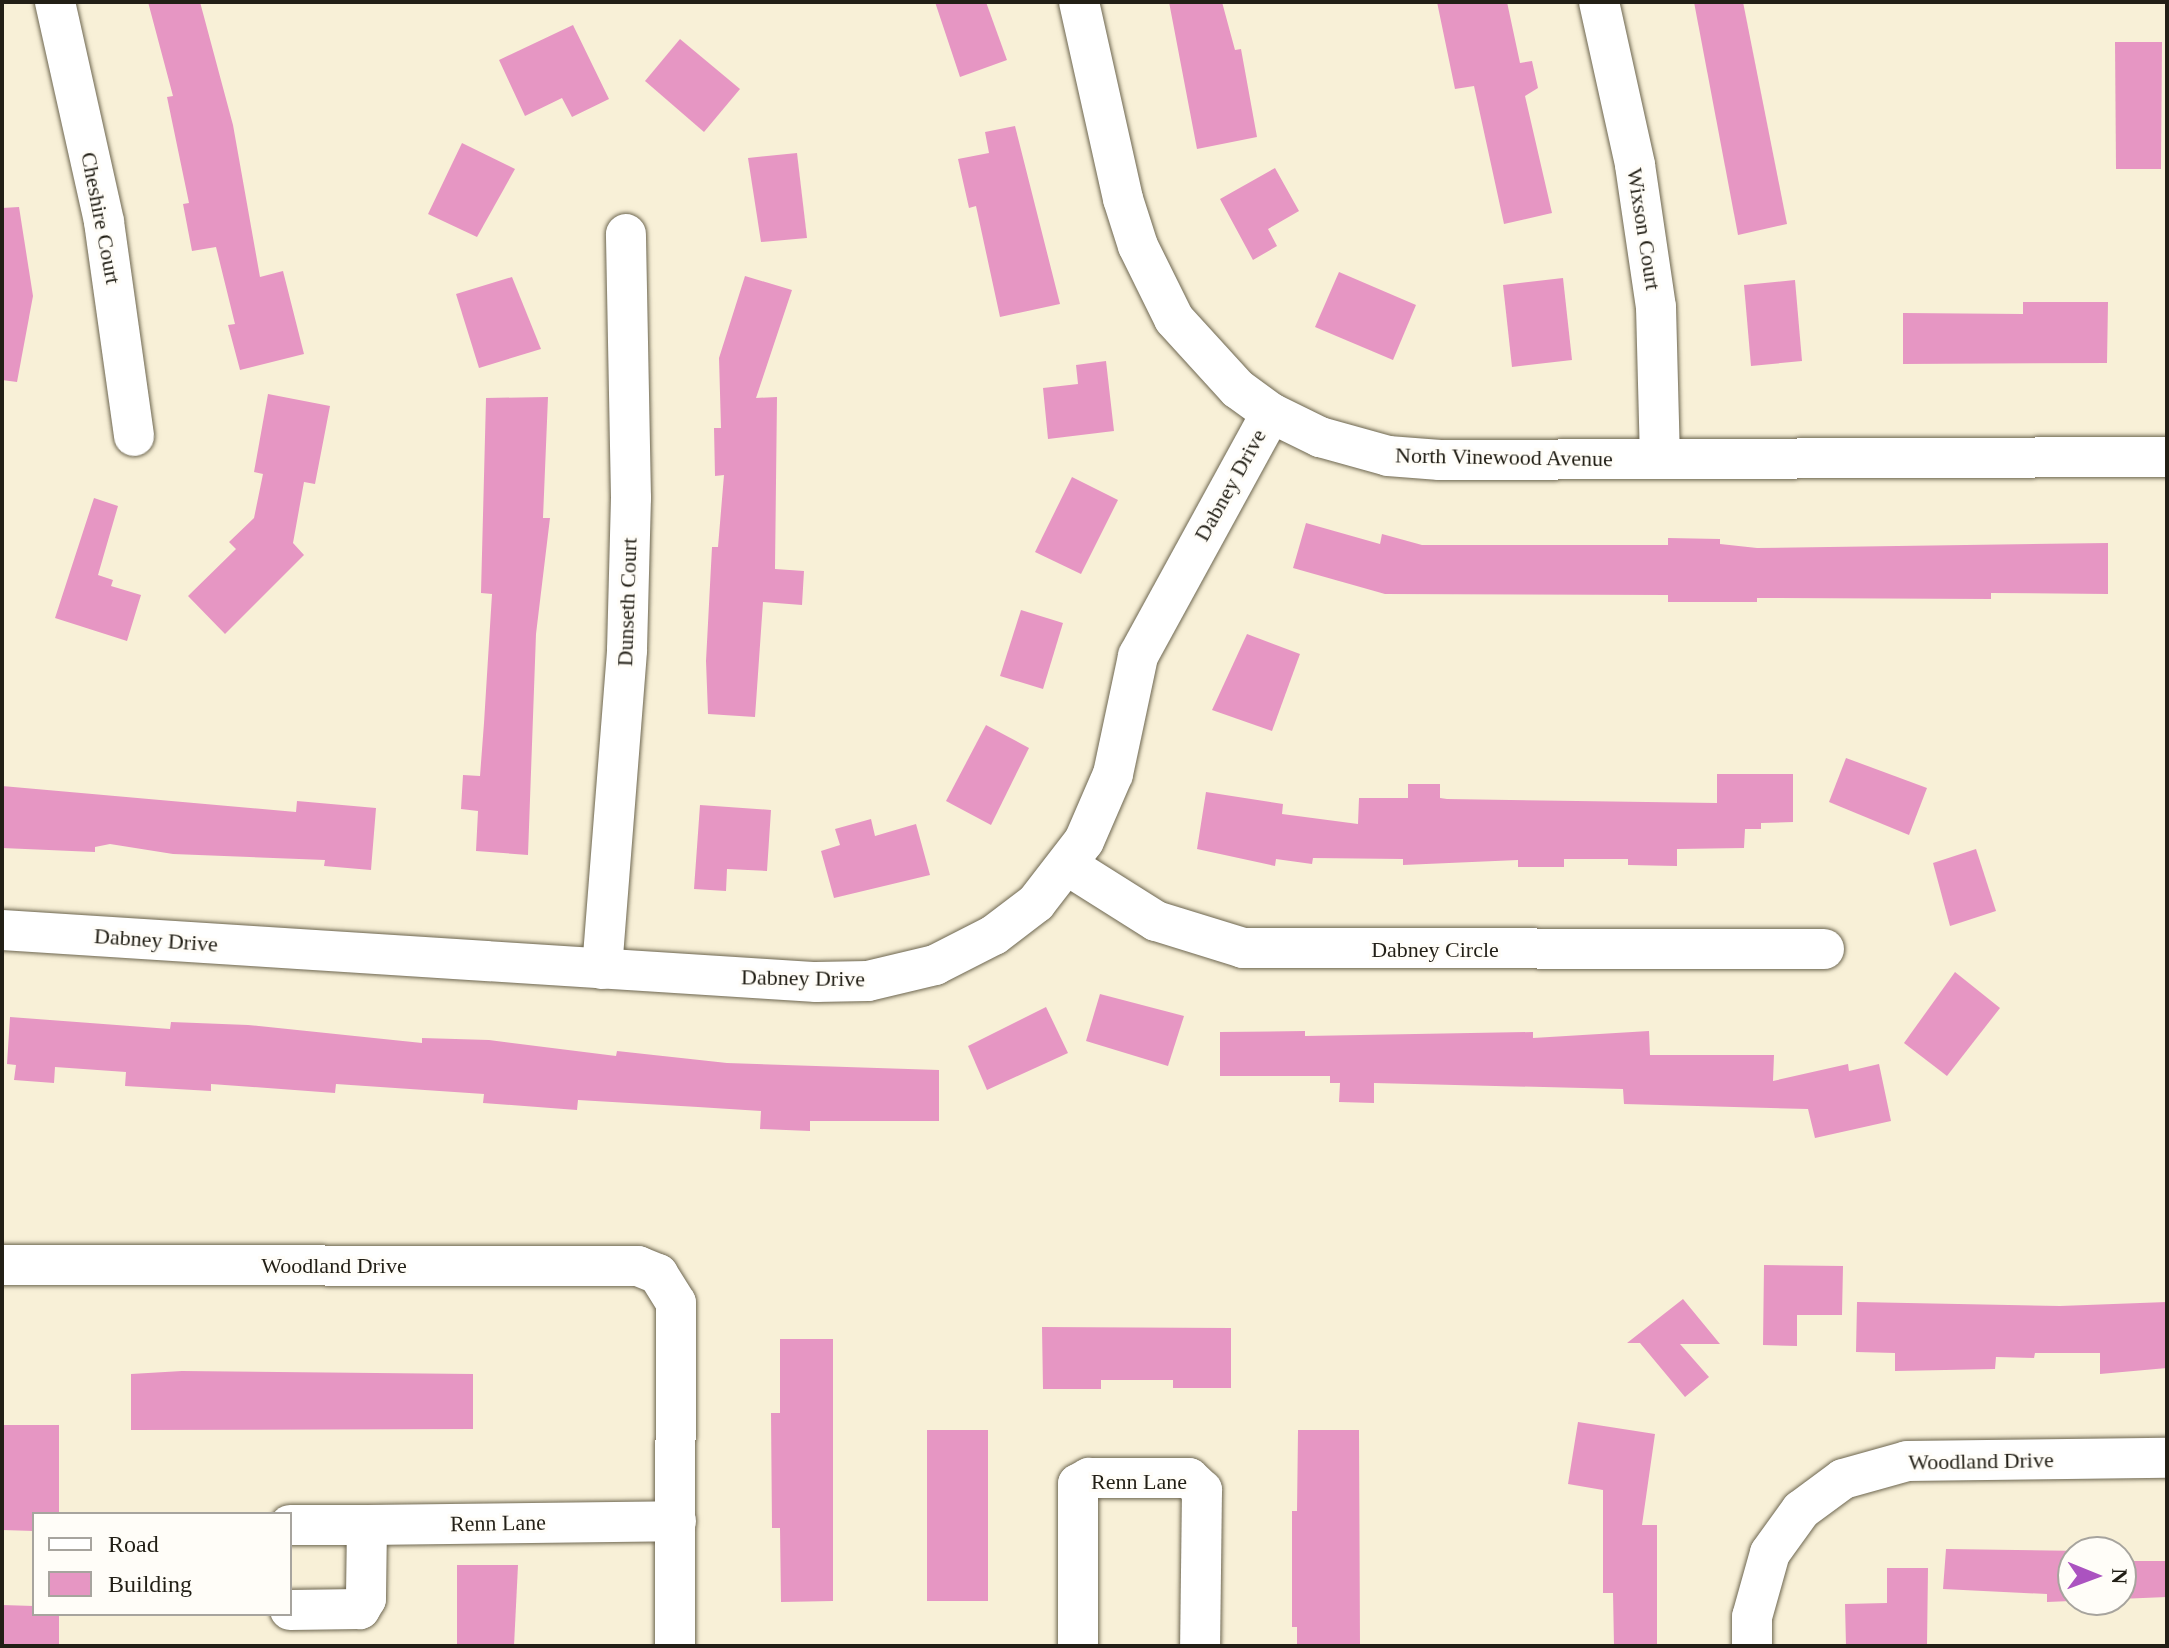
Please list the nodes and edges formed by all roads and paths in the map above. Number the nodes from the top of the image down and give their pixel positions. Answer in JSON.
{"nodes":[{"id":1,"x":55,"y":2,"type":"edge"},
{"id":2,"x":1079,"y":2,"type":"edge"},
{"id":3,"x":1599,"y":2,"type":"edge"},
{"id":4,"x":626,"y":234,"type":"dead end"},
{"id":5,"x":1271,"y":413,"type":"junction"},
{"id":6,"x":134,"y":436,"type":"dead end"},
{"id":7,"x":2167,"y":457,"type":"edge"},
{"id":8,"x":1660,"y":459,"type":"junction"},
{"id":9,"x":1067,"y":865,"type":"junction"},
{"id":10,"x":2,"y":930,"type":"edge"},
{"id":11,"x":1824,"y":949,"type":"dead end"},
{"id":12,"x":602,"y":969,"type":"junction"},
{"id":13,"x":2,"y":1265,"type":"edge"},
{"id":14,"x":2167,"y":1458,"type":"edge"},
{"id":15,"x":676,"y":1521,"type":"junction"},
{"id":16,"x":292,"y":1525,"type":"edge"},
{"id":17,"x":367,"y":1525,"type":"junction"},
{"id":18,"x":292,"y":1610,"type":"edge"},
{"id":19,"x":675,"y":1646,"type":"edge"},
{"id":20,"x":1078,"y":1646,"type":"edge"},
{"id":21,"x":1200,"y":1646,"type":"edge"},
{"id":22,"x":1752,"y":1646,"type":"edge"}],
"edges":[{"from":1,"to":6,"type":"street","name":"Cheshire Court"},
{"from":2,"to":5,"type":"street","name":"North Vinewood Avenue"},
{"from":3,"to":8,"type":"street","name":"Wixson Court"},
{"from":4,"to":12,"type":"street","name":"Dunseth Court"},
{"from":5,"to":8,"type":"street","name":"North Vinewood Avenue"},
{"from":5,"to":9,"type":"street","name":"Dabney Drive"},
{"from":7,"to":8,"type":"street","name":"North Vinewood Avenue"},
{"from":9,"to":11,"type":"street","name":"Dabney Circle"},
{"from":9,"to":12,"type":"street","name":"Dabney Drive"},
{"from":10,"to":12,"type":"street","name":"Dabney Drive"},
{"from":13,"to":15,"type":"street","name":"Woodland Drive"},
{"from":14,"to":22,"type":"street","name":"Woodland Drive"},
{"from":15,"to":17,"type":"street","name":"Renn Lane"},
{"from":15,"to":19,"type":"street"},
{"from":16,"to":17,"type":"street","name":"Renn Lane"},
{"from":17,"to":18,"type":"street"},
{"from":20,"to":21,"type":"street","name":"Renn Lane"}]}
